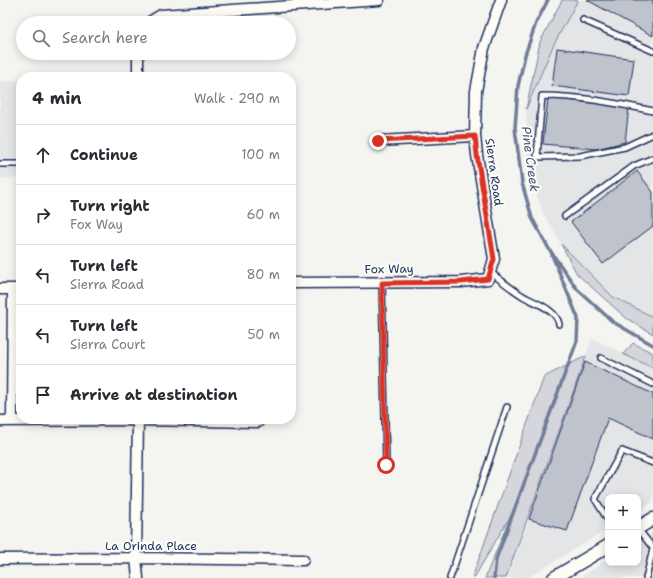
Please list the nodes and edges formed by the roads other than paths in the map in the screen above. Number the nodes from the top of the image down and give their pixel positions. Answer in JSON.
{"nodes":[{"id":1,"x":379,"y":0,"type":"edge"},
{"id":2,"x":501,"y":0,"type":"edge"},
{"id":3,"x":159,"y":16,"type":"edge"},
{"id":4,"x":583,"y":20,"type":"dead end"},
{"id":5,"x":653,"y":51,"type":"edge"},
{"id":6,"x":138,"y":60,"type":"edge"},
{"id":7,"x":138,"y":72,"type":"edge"},
{"id":8,"x":653,"y":111,"type":"edge"},
{"id":9,"x":653,"y":134,"type":"edge"},
{"id":10,"x":475,"y":136,"type":"junction"},
{"id":11,"x":378,"y":141,"type":"dead end"},
{"id":12,"x":653,"y":158,"type":"edge"},
{"id":13,"x":0,"y":164,"type":"edge"},
{"id":14,"x":16,"y":164,"type":"edge"},
{"id":15,"x":565,"y":216,"type":"dead end"},
{"id":16,"x":489,"y":275,"type":"junction"},
{"id":17,"x":296,"y":283,"type":"edge"},
{"id":18,"x":382,"y":283,"type":"junction"},
{"id":19,"x":0,"y":289,"type":"edge"},
{"id":20,"x":16,"y":289,"type":"edge"},
{"id":21,"x":16,"y":315,"type":"edge"},
{"id":22,"x":559,"y":324,"type":"dead end"},
{"id":23,"x":601,"y":358,"type":"dead end"},
{"id":24,"x":653,"y":384,"type":"edge"},
{"id":25,"x":506,"y":407,"type":"dead end"},
{"id":26,"x":12,"y":420,"type":"junction"},
{"id":27,"x":16,"y":420,"type":"edge"},
{"id":28,"x":0,"y":421,"type":"edge"},
{"id":29,"x":138,"y":424,"type":"edge"},
{"id":30,"x":653,"y":463,"type":"edge"},
{"id":31,"x":386,"y":465,"type":"dead end"},
{"id":32,"x":605,"y":515,"type":"edge"},
{"id":33,"x":653,"y":519,"type":"edge"},
{"id":34,"x":641,"y":526,"type":"edge"},
{"id":35,"x":639,"y":530,"type":"edge"},
{"id":36,"x":605,"y":548,"type":"edge"},
{"id":37,"x":653,"y":549,"type":"edge"},
{"id":38,"x":136,"y":558,"type":"junction"},
{"id":39,"x":0,"y":559,"type":"edge"},
{"id":40,"x":303,"y":560,"type":"dead end"},
{"id":41,"x":138,"y":578,"type":"edge"},
{"id":42,"x":450,"y":578,"type":"edge"},
{"id":43,"x":554,"y":578,"type":"edge"},
{"id":44,"x":646,"y":578,"type":"edge"}],
"edges":[{"from":1,"to":3,"type":"street"},
{"from":2,"to":10,"type":"street","name":"Sierra Road"},
{"from":4,"to":5,"type":"lane"},
{"from":6,"to":7,"type":"street"},
{"from":8,"to":9,"type":"lane"},
{"from":10,"to":11,"type":"street"},
{"from":10,"to":16,"type":"street","name":"Sierra Road"},
{"from":12,"to":15,"type":"lane"},
{"from":13,"to":14,"type":"lane"},
{"from":16,"to":18,"type":"street","name":"Fox Way"},
{"from":16,"to":22,"type":"lane"},
{"from":17,"to":18,"type":"street","name":"Fox Way"},
{"from":18,"to":31,"type":"lane"},
{"from":19,"to":20,"type":"street"},
{"from":21,"to":26,"type":"street"},
{"from":23,"to":24,"type":"lane"},
{"from":25,"to":42,"type":"lane"},
{"from":26,"to":27,"type":"street"},
{"from":26,"to":28,"type":"street"},
{"from":29,"to":38,"type":"street"},
{"from":30,"to":32,"type":"lane"},
{"from":33,"to":34,"type":"street"},
{"from":35,"to":37,"type":"lane"},
{"from":36,"to":43,"type":"street"},
{"from":37,"to":44,"type":"lane"},
{"from":38,"to":39,"type":"street","name":"La Orinda Place"},
{"from":38,"to":40,"type":"street","name":"La Orinda Place"},
{"from":38,"to":41,"type":"street"}]}
